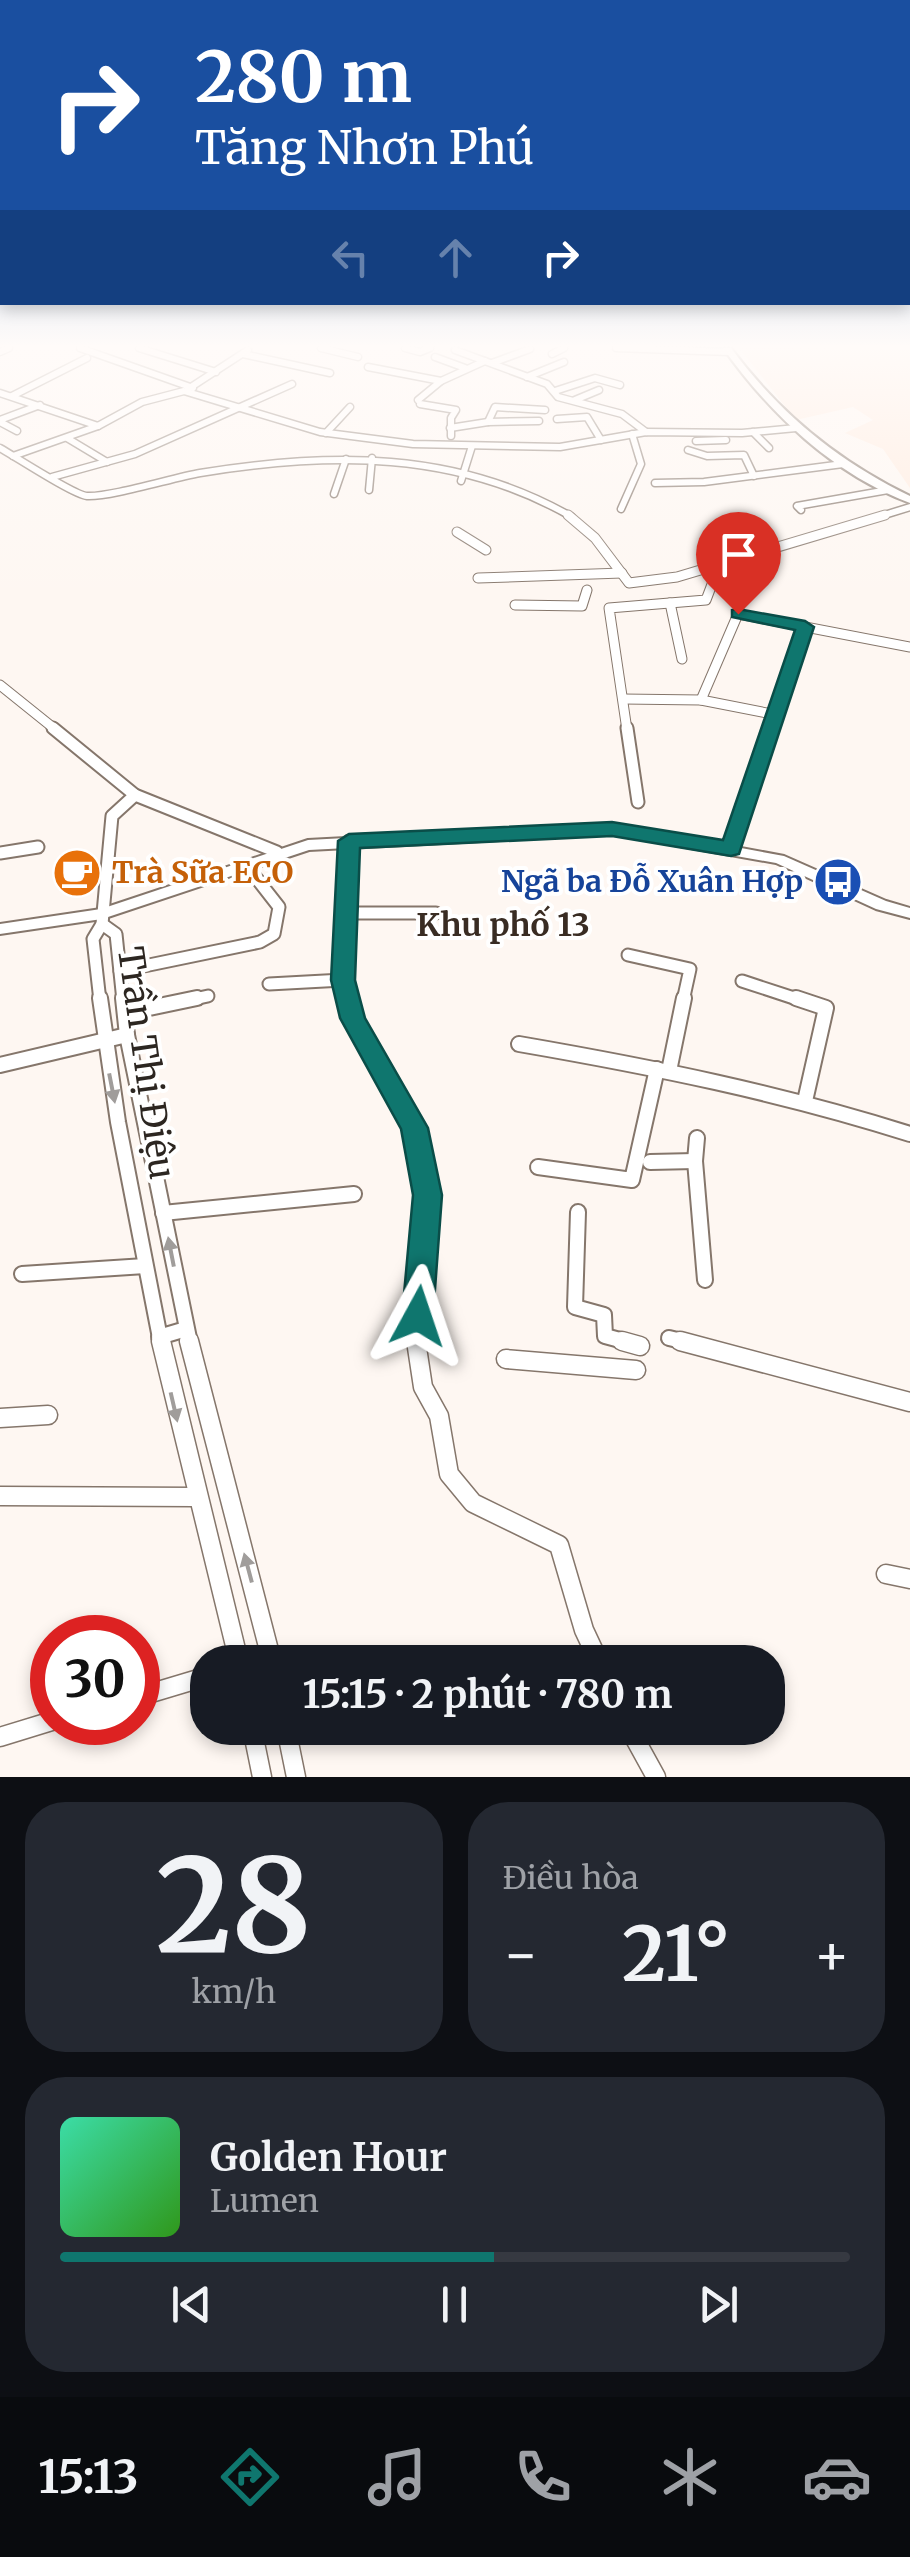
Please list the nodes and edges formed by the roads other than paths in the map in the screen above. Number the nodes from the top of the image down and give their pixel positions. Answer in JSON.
{"nodes":[{"id":1,"x":85,"y":431,"type":"edge"},
{"id":2,"x":186,"y":431,"type":"edge"},
{"id":3,"x":319,"y":431,"type":"edge"},
{"id":4,"x":450,"y":431,"type":"edge"},
{"id":5,"x":595,"y":431,"type":"edge"},
{"id":6,"x":771,"y":431,"type":"edge"},
{"id":7,"x":800,"y":431,"type":"edge"},
{"id":8,"x":646,"y":432,"type":"joint"},
{"id":9,"x":326,"y":433,"type":"joint"},
{"id":10,"x":754,"y":433,"type":"junction"},
{"id":11,"x":632,"y":434,"type":"junction"},
{"id":12,"x":66,"y":438,"type":"junction"},
{"id":13,"x":600,"y":440,"type":"junction"},
{"id":14,"x":696,"y":441,"type":"dead end"},
{"id":15,"x":452,"y":445,"type":"junction"},
{"id":16,"x":472,"y":446,"type":"junction"},
{"id":17,"x":0,"y":448,"type":"edge"},
{"id":18,"x":769,"y":448,"type":"dead end"},
{"id":19,"x":688,"y":450,"type":"dead end"},
{"id":20,"x":12,"y":456,"type":"junction"},
{"id":21,"x":346,"y":458,"type":"junction"},
{"id":22,"x":372,"y":458,"type":"junction"},
{"id":23,"x":107,"y":462,"type":"junction"},
{"id":24,"x":843,"y":464,"type":"junction"},
{"id":25,"x":467,"y":468,"type":"junction"},
{"id":26,"x":754,"y":476,"type":"junction"},
{"id":27,"x":52,"y":477,"type":"junction"},
{"id":28,"x":461,"y":481,"type":"dead end"},
{"id":29,"x":654,"y":483,"type":"dead end"},
{"id":30,"x":369,"y":490,"type":"dead end"},
{"id":31,"x":888,"y":490,"type":"junction"},
{"id":32,"x":334,"y":494,"type":"dead end"},
{"id":33,"x":910,"y":504,"type":"edge"},
{"id":34,"x":804,"y":507,"type":"dead end"},
{"id":35,"x":621,"y":508,"type":"dead end"},
{"id":36,"x":457,"y":532,"type":"dead end"},
{"id":37,"x":486,"y":550,"type":"dead end"},
{"id":38,"x":746,"y":556,"type":"junction"},
{"id":39,"x":730,"y":560,"type":"junction"},
{"id":40,"x":622,"y":574,"type":"junction"},
{"id":41,"x":478,"y":578,"type":"dead end"},
{"id":42,"x":587,"y":590,"type":"dead end"},
{"id":43,"x":670,"y":603,"type":"junction"},
{"id":44,"x":515,"y":605,"type":"dead end"},
{"id":45,"x":738,"y":614,"type":"junction"},
{"id":46,"x":805,"y":627,"type":"junction"},
{"id":47,"x":910,"y":647,"type":"edge"},
{"id":48,"x":682,"y":659,"type":"dead end"},
{"id":49,"x":0,"y":685,"type":"edge"},
{"id":50,"x":623,"y":699,"type":"junction"},
{"id":51,"x":701,"y":700,"type":"junction"},
{"id":52,"x":777,"y":714,"type":"junction"},
{"id":53,"x":629,"y":730,"type":"joint"},
{"id":54,"x":135,"y":795,"type":"junction"},
{"id":55,"x":638,"y":802,"type":"dead end"},
{"id":56,"x":349,"y":841,"type":"junction"},
{"id":57,"x":38,"y":847,"type":"dead end"},
{"id":58,"x":731,"y":849,"type":"junction"},
{"id":59,"x":277,"y":852,"type":"junction"},
{"id":60,"x":0,"y":853,"type":"edge"},
{"id":61,"x":246,"y":865,"type":"junction"},
{"id":62,"x":346,"y":913,"type":"junction"},
{"id":63,"x":436,"y":913,"type":"dead end"},
{"id":64,"x":910,"y":913,"type":"edge"},
{"id":65,"x":102,"y":919,"type":"junction"},
{"id":66,"x":0,"y":930,"type":"edge"},
{"id":67,"x":628,"y":955,"type":"dead end"},
{"id":68,"x":120,"y":971,"type":"junction"},
{"id":69,"x":343,"y":980,"type":"junction"},
{"id":70,"x":742,"y":980,"type":"dead end"},
{"id":71,"x":269,"y":984,"type":"dead end"},
{"id":72,"x":208,"y":996,"type":"dead end"},
{"id":73,"x":125,"y":1014,"type":"junction"},
{"id":74,"x":127,"y":1035,"type":"junction"},
{"id":75,"x":103,"y":1041,"type":"junction"},
{"id":76,"x":519,"y":1044,"type":"dead end"},
{"id":77,"x":0,"y":1065,"type":"edge"},
{"id":78,"x":663,"y":1070,"type":"junction"},
{"id":79,"x":805,"y":1101,"type":"junction"},
{"id":80,"x":910,"y":1134,"type":"edge"},
{"id":81,"x":697,"y":1138,"type":"dead end"},
{"id":82,"x":650,"y":1162,"type":"dead end"},
{"id":83,"x":694,"y":1162,"type":"junction"},
{"id":84,"x":538,"y":1167,"type":"dead end"},
{"id":85,"x":354,"y":1194,"type":"dead end"},
{"id":86,"x":163,"y":1212,"type":"junction"},
{"id":87,"x":578,"y":1212,"type":"dead end"},
{"id":88,"x":145,"y":1266,"type":"junction"},
{"id":89,"x":22,"y":1274,"type":"dead end"},
{"id":90,"x":705,"y":1280,"type":"dead end"},
{"id":91,"x":186,"y":1329,"type":"junction"},
{"id":92,"x":159,"y":1338,"type":"junction"},
{"id":93,"x":669,"y":1338,"type":"dead end"},
{"id":94,"x":640,"y":1346,"type":"dead end"},
{"id":95,"x":506,"y":1359,"type":"dead end"},
{"id":96,"x":636,"y":1370,"type":"dead end"},
{"id":97,"x":910,"y":1402,"type":"edge"},
{"id":98,"x":48,"y":1415,"type":"dead end"},
{"id":99,"x":0,"y":1418,"type":"edge"},
{"id":100,"x":0,"y":1496,"type":"edge"},
{"id":101,"x":195,"y":1496,"type":"junction"},
{"id":102,"x":886,"y":1574,"type":"dead end"},
{"id":103,"x":910,"y":1579,"type":"edge"},
{"id":104,"x":234,"y":1645,"type":"edge"},
{"id":105,"x":268,"y":1645,"type":"edge"},
{"id":106,"x":591,"y":1645,"type":"edge"},
{"id":107,"x":190,"y":1681,"type":"edge"},
{"id":108,"x":160,"y":1690,"type":"edge"},
{"id":109,"x":30,"y":1728,"type":"edge"},
{"id":110,"x":0,"y":1737,"type":"edge"},
{"id":111,"x":255,"y":1745,"type":"edge"},
{"id":112,"x":289,"y":1745,"type":"edge"},
{"id":113,"x":638,"y":1745,"type":"edge"},
{"id":114,"x":262,"y":1777,"type":"edge"},
{"id":115,"x":296,"y":1777,"type":"edge"},
{"id":116,"x":656,"y":1777,"type":"edge"}],
"edges":[{"from":1,"to":12,"type":"street"},
{"from":2,"to":23,"type":"street"},
{"from":3,"to":9,"type":"street"},
{"from":4,"to":15,"type":"street"},
{"from":5,"to":13,"type":"street"},
{"from":6,"to":10,"type":"street"},
{"from":7,"to":24,"type":"street"},
{"from":8,"to":10,"type":"street"},
{"from":8,"to":11,"type":"street"},
{"from":9,"to":15,"type":"street"},
{"from":10,"to":14,"type":"street"},
{"from":10,"to":18,"type":"street"},
{"from":11,"to":13,"type":"street"},
{"from":11,"to":35,"type":"street"},
{"from":12,"to":20,"type":"street"},
{"from":12,"to":23,"type":"street"},
{"from":13,"to":16,"type":"street"},
{"from":15,"to":16,"type":"street"},
{"from":16,"to":25,"type":"street"},
{"from":17,"to":20,"type":"street"},
{"from":19,"to":26,"type":"street"},
{"from":20,"to":27,"type":"street"},
{"from":21,"to":22,"type":"street"},
{"from":21,"to":27,"type":"street"},
{"from":21,"to":32,"type":"street"},
{"from":22,"to":25,"type":"street"},
{"from":22,"to":30,"type":"street"},
{"from":23,"to":27,"type":"street"},
{"from":24,"to":26,"type":"street"},
{"from":24,"to":31,"type":"street"},
{"from":25,"to":28,"type":"street"},
{"from":25,"to":40,"type":"street"},
{"from":26,"to":29,"type":"street"},
{"from":31,"to":33,"type":"street"},
{"from":31,"to":34,"type":"street"},
{"from":33,"to":38,"type":"street"},
{"from":36,"to":37,"type":"street"},
{"from":38,"to":39,"type":"street"},
{"from":38,"to":45,"type":"street"},
{"from":39,"to":40,"type":"street"},
{"from":39,"to":43,"type":"street"},
{"from":40,"to":41,"type":"street"},
{"from":42,"to":44,"type":"street"},
{"from":43,"to":48,"type":"street"},
{"from":43,"to":50,"type":"street"},
{"from":45,"to":46,"type":"street"},
{"from":45,"to":51,"type":"street"},
{"from":46,"to":47,"type":"street"},
{"from":46,"to":52,"type":"street"},
{"from":49,"to":54,"type":"street"},
{"from":50,"to":51,"type":"street"},
{"from":50,"to":53,"type":"street"},
{"from":51,"to":52,"type":"street"},
{"from":52,"to":58,"type":"street"},
{"from":53,"to":55,"type":"street"},
{"from":54,"to":59,"type":"street"},
{"from":54,"to":65,"type":"street"},
{"from":56,"to":58,"type":"street"},
{"from":56,"to":59,"type":"street"},
{"from":56,"to":62,"type":"street"},
{"from":57,"to":60,"type":"street"},
{"from":58,"to":64,"type":"street"},
{"from":59,"to":61,"type":"street"},
{"from":61,"to":65,"type":"street"},
{"from":61,"to":68,"type":"street"},
{"from":62,"to":63,"type":"street"},
{"from":62,"to":69,"type":"street"},
{"from":65,"to":66,"type":"street"},
{"from":65,"to":68,"type":"street","name":"Trần Thị Điệu"},
{"from":65,"to":75,"type":"street","name":"Trần Thị Điệu"},
{"from":67,"to":78,"type":"street"},
{"from":68,"to":73,"type":"street","name":"Trần Thị Điệu"},
{"from":69,"to":71,"type":"street"},
{"from":69,"to":106,"type":"street"},
{"from":70,"to":79,"type":"street"},
{"from":72,"to":73,"type":"street"},
{"from":73,"to":74,"type":"street","name":"Trần Thị Điệu"},
{"from":74,"to":75,"type":"street"},
{"from":74,"to":86,"type":"street","name":"Trần Thị Điệu"},
{"from":75,"to":77,"type":"street"},
{"from":75,"to":88,"type":"street","name":"Trần Thị Điệu","one_way":true},
{"from":76,"to":78,"type":"street"},
{"from":78,"to":79,"type":"street"},
{"from":78,"to":84,"type":"street"},
{"from":79,"to":80,"type":"street"},
{"from":81,"to":83,"type":"street"},
{"from":82,"to":83,"type":"street"},
{"from":83,"to":90,"type":"street"},
{"from":85,"to":86,"type":"street"},
{"from":91,"to":86,"type":"street","name":"Trần Thị Điệu","one_way":true},
{"from":87,"to":94,"type":"street"},
{"from":88,"to":89,"type":"street"},
{"from":88,"to":92,"type":"street","name":"Trần Thị Điệu"},
{"from":91,"to":92,"type":"street"},
{"from":105,"to":91,"type":"street","name":"Trần Thị Điệu","one_way":true},
{"from":92,"to":101,"type":"street","name":"Trần Thị Điệu","one_way":true},
{"from":93,"to":97,"type":"street"},
{"from":95,"to":96,"type":"street"},
{"from":98,"to":99,"type":"street"},
{"from":100,"to":101,"type":"street"},
{"from":101,"to":104,"type":"street","name":"Trần Thị Điệu"},
{"from":102,"to":103,"type":"street"},
{"from":107,"to":108,"type":"street"},
{"from":109,"to":110,"type":"street"},
{"from":111,"to":114,"type":"street"},
{"from":112,"to":115,"type":"street"},
{"from":113,"to":116,"type":"street"}]}
